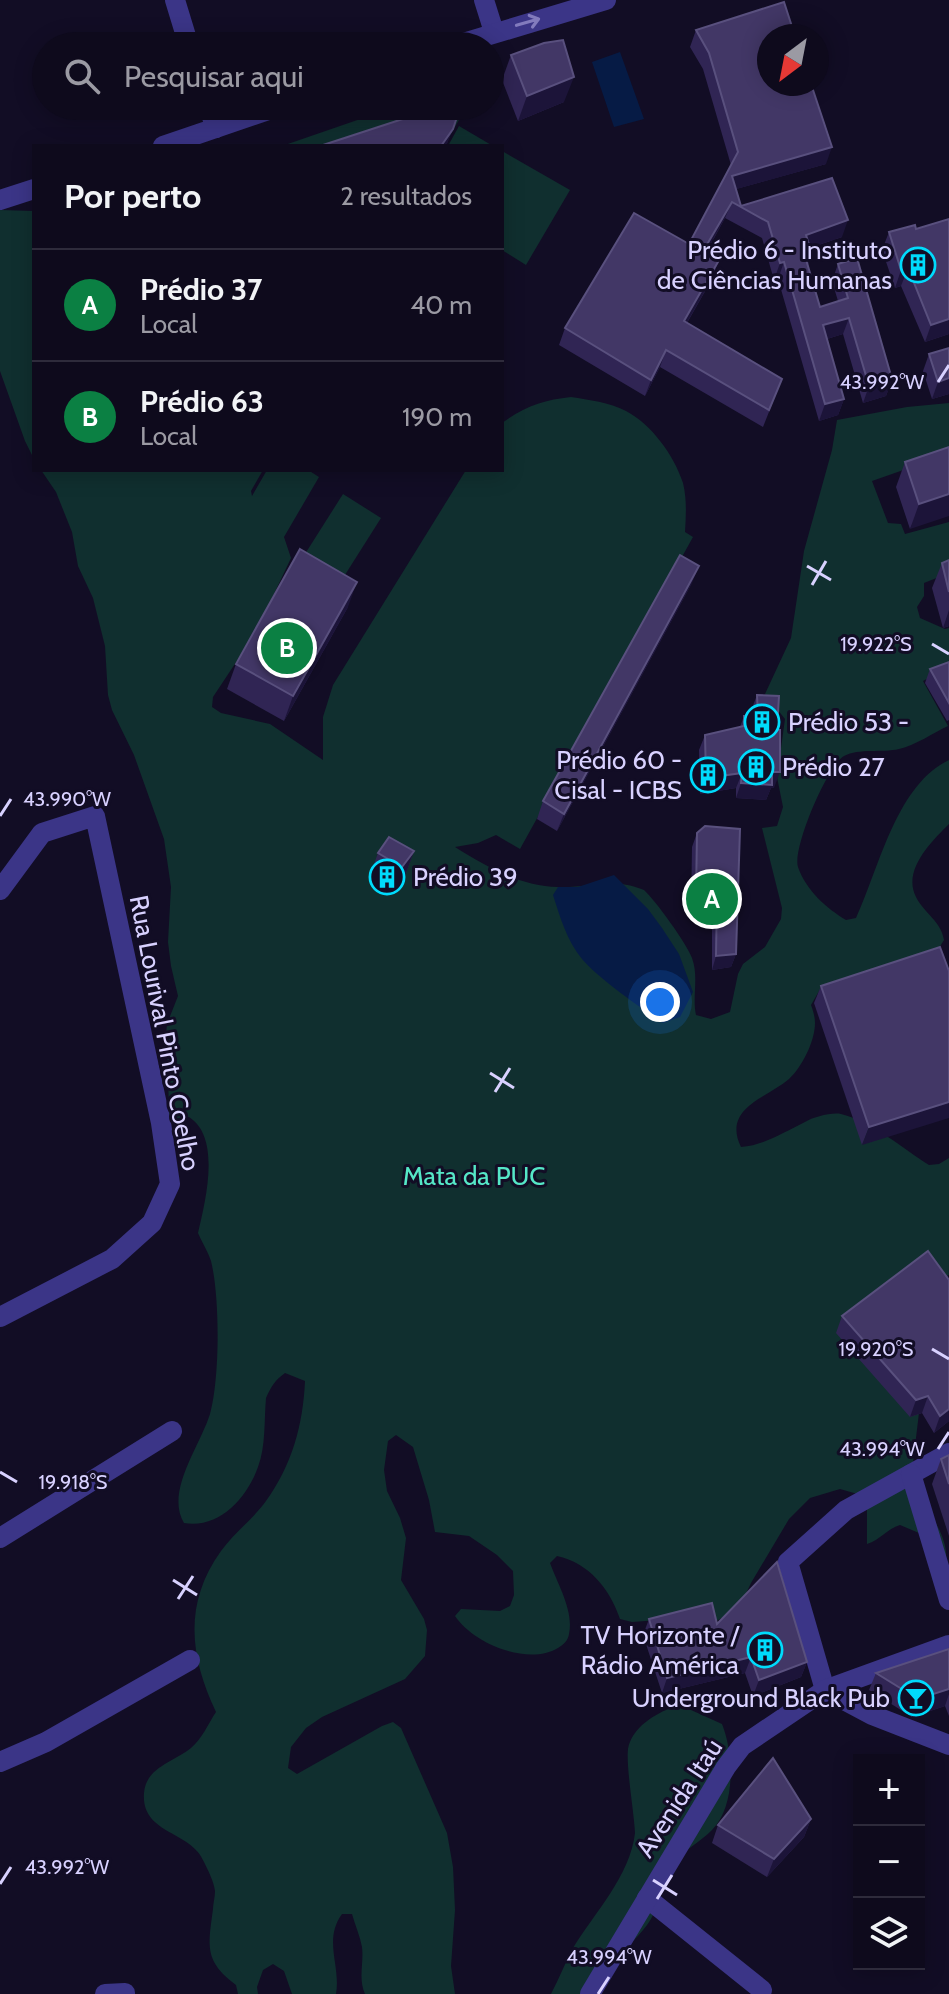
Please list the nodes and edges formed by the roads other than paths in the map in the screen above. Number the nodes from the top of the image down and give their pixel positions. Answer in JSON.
{"nodes":[{"id":1,"x":175,"y":0,"type":"edge"},
{"id":2,"x":484,"y":0,"type":"edge"},
{"id":3,"x":606,"y":0,"type":"edge"},
{"id":4,"x":185,"y":32,"type":"edge"},
{"id":5,"x":494,"y":32,"type":"joint"},
{"id":6,"x":213,"y":120,"type":"edge"},
{"id":7,"x":239,"y":120,"type":"edge"},
{"id":8,"x":216,"y":128,"type":"junction"},
{"id":9,"x":169,"y":144,"type":"edge"},
{"id":10,"x":32,"y":190,"type":"edge"},
{"id":11,"x":0,"y":200,"type":"edge"},
{"id":12,"x":0,"y":890,"type":"edge"},
{"id":13,"x":0,"y":1317,"type":"edge"},
{"id":14,"x":172,"y":1431,"type":"dead end"},
{"id":15,"x":949,"y":1453,"type":"edge"},
{"id":16,"x":911,"y":1474,"type":"junction"},
{"id":17,"x":0,"y":1538,"type":"edge"},
{"id":18,"x":949,"y":1600,"type":"edge"},
{"id":19,"x":949,"y":1645,"type":"edge"},
{"id":20,"x":190,"y":1660,"type":"dead end"},
{"id":21,"x":825,"y":1690,"type":"junction"},
{"id":22,"x":949,"y":1745,"type":"edge"},
{"id":23,"x":0,"y":1762,"type":"edge"},
{"id":24,"x":647,"y":1898,"type":"junction"},
{"id":25,"x":762,"y":1990,"type":"dead end"},
{"id":26,"x":590,"y":1994,"type":"edge"}],
"edges":[{"from":1,"to":4,"type":"street"},
{"from":2,"to":5,"type":"street"},
{"from":5,"to":3,"type":"street","one_way":true},
{"from":6,"to":8,"type":"street"},
{"from":7,"to":8,"type":"street"},
{"from":8,"to":9,"type":"street"},
{"from":10,"to":11,"type":"street"},
{"from":12,"to":13,"type":"street","name":"Rua Lourival Pinto Coelho"},
{"from":14,"to":17,"type":"street"},
{"from":15,"to":16,"type":"street"},
{"from":16,"to":18,"type":"street"},
{"from":16,"to":21,"type":"street"},
{"from":19,"to":21,"type":"street","name":"Avenida Itaú"},
{"from":20,"to":23,"type":"street"},
{"from":21,"to":22,"type":"street"},
{"from":21,"to":24,"type":"street","name":"Avenida Itaú"},
{"from":24,"to":25,"type":"street"},
{"from":24,"to":26,"type":"street","name":"Avenida Itaú"}]}
